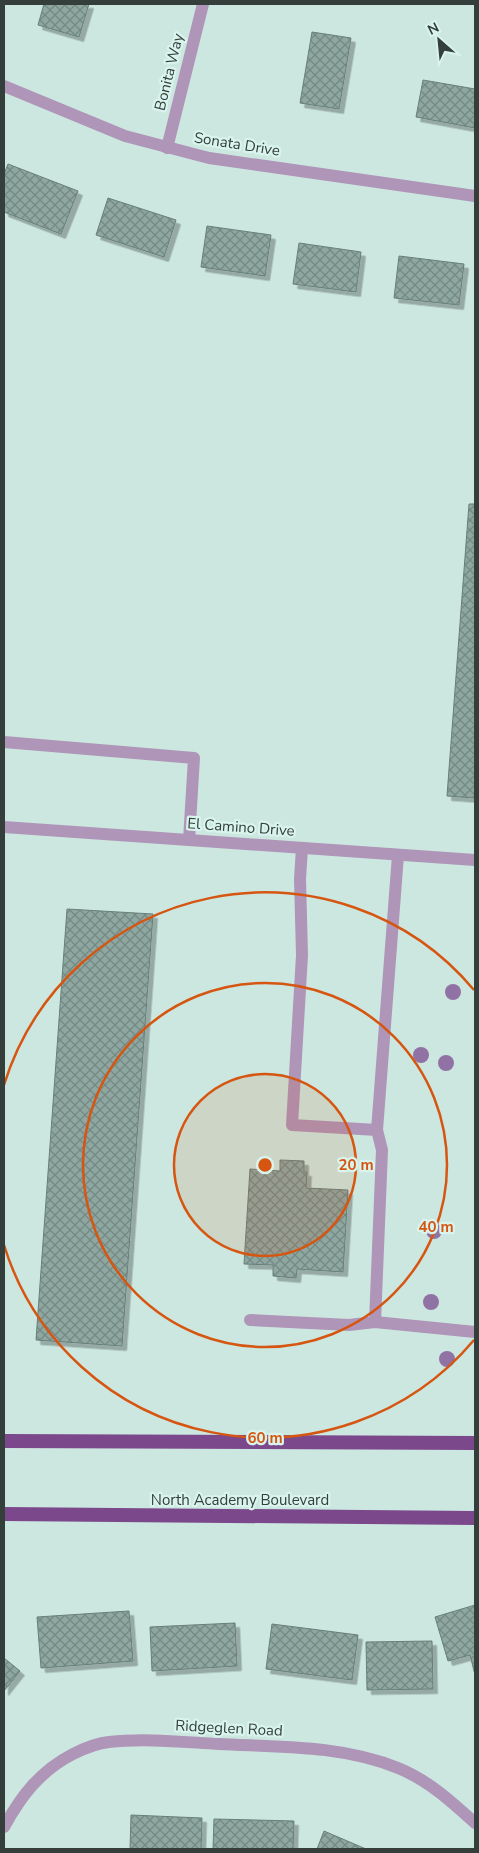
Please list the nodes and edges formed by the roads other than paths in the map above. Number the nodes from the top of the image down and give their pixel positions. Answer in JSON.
{"nodes":[{"id":1,"x":203,"y":4,"type":"edge"},
{"id":2,"x":4,"y":86,"type":"edge"},
{"id":3,"x":167,"y":148,"type":"junction"},
{"id":4,"x":475,"y":196,"type":"edge"},
{"id":5,"x":4,"y":742,"type":"edge"},
{"id":6,"x":4,"y":827,"type":"edge"},
{"id":7,"x":189,"y":840,"type":"junction"},
{"id":8,"x":302,"y":848,"type":"junction"},
{"id":9,"x":398,"y":855,"type":"junction"},
{"id":10,"x":475,"y":860,"type":"edge"},
{"id":11,"x":377,"y":1130,"type":"junction"},
{"id":12,"x":250,"y":1320,"type":"dead end"},
{"id":13,"x":375,"y":1322,"type":"junction"},
{"id":14,"x":475,"y":1332,"type":"edge"},
{"id":15,"x":4,"y":1440,"type":"edge"},
{"id":16,"x":475,"y":1443,"type":"edge"},
{"id":17,"x":4,"y":1514,"type":"edge"},
{"id":18,"x":475,"y":1518,"type":"edge"},
{"id":19,"x":473,"y":1818,"type":"edge"},
{"id":20,"x":4,"y":1827,"type":"edge"}],
"edges":[{"from":1,"to":3,"type":"street","name":"Bonita Way"},
{"from":2,"to":3,"type":"street","name":"Sonata Drive"},
{"from":3,"to":4,"type":"street","name":"Sonata Drive"},
{"from":5,"to":7,"type":"street"},
{"from":6,"to":7,"type":"street","name":"El Camino Drive"},
{"from":7,"to":8,"type":"street","name":"El Camino Drive"},
{"from":8,"to":9,"type":"street","name":"El Camino Drive"},
{"from":8,"to":11,"type":"street"},
{"from":9,"to":10,"type":"street","name":"El Camino Drive"},
{"from":9,"to":11,"type":"street"},
{"from":11,"to":13,"type":"street"},
{"from":12,"to":13,"type":"street"},
{"from":13,"to":14,"type":"street"},
{"from":15,"to":16,"type":"highway"},
{"from":17,"to":18,"type":"highway","name":"North Academy Boulevard"},
{"from":19,"to":20,"type":"street","name":"Ridgeglen Road"}]}
